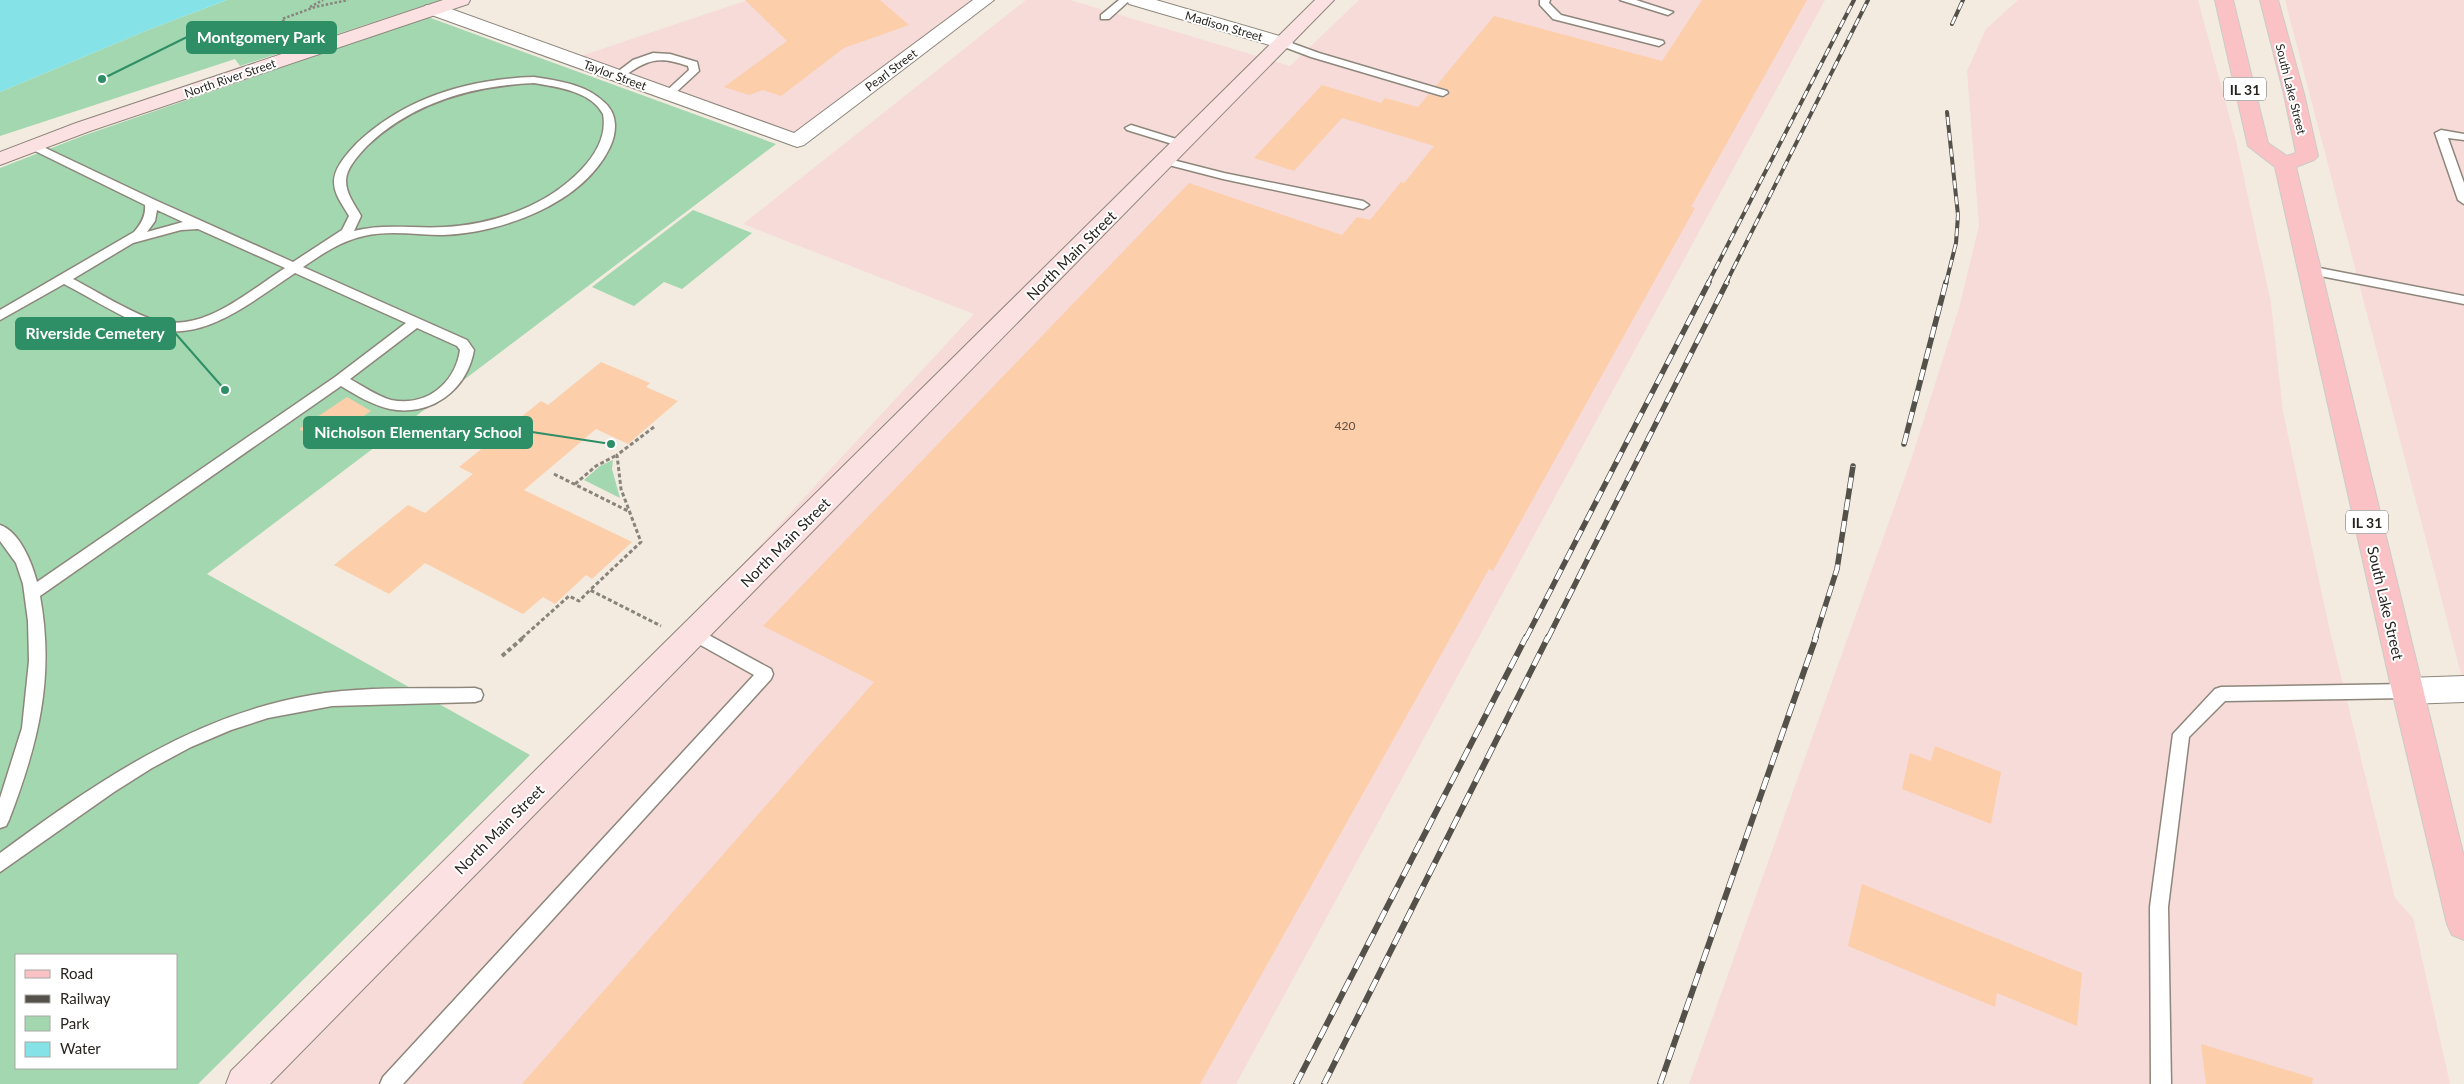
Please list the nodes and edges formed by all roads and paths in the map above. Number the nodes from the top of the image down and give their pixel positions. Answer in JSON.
{"nodes":[{"id":1,"x":323,"y":0,"type":"edge"},
{"id":2,"x":348,"y":0,"type":"edge"},
{"id":3,"x":461,"y":0,"type":"edge"},
{"id":4,"x":985,"y":0,"type":"edge"},
{"id":5,"x":1125,"y":0,"type":"edge"},
{"id":6,"x":1136,"y":0,"type":"edge"},
{"id":7,"x":1325,"y":0,"type":"edge"},
{"id":8,"x":1545,"y":0,"type":"edge"},
{"id":9,"x":1625,"y":0,"type":"edge"},
{"id":10,"x":2224,"y":0,"type":"edge"},
{"id":11,"x":2269,"y":0,"type":"edge"},
{"id":12,"x":433,"y":9,"type":"junction"},
{"id":13,"x":298,"y":12,"type":"junction"},
{"id":14,"x":1668,"y":12,"type":"dead end"},
{"id":15,"x":1105,"y":17,"type":"dead end"},
{"id":16,"x":297,"y":39,"type":"dead end"},
{"id":17,"x":1283,"y":43,"type":"junction"},
{"id":18,"x":1658,"y":43,"type":"dead end"},
{"id":19,"x":617,"y":76,"type":"junction"},
{"id":20,"x":1443,"y":93,"type":"dead end"},
{"id":21,"x":668,"y":94,"type":"junction"},
{"id":22,"x":1130,"y":128,"type":"dead end"},
{"id":23,"x":2464,"y":137,"type":"edge"},
{"id":24,"x":797,"y":141,"type":"joint"},
{"id":25,"x":34,"y":146,"type":"junction"},
{"id":26,"x":1173,"y":152,"type":"junction"},
{"id":27,"x":0,"y":159,"type":"edge"},
{"id":28,"x":2285,"y":164,"type":"junction"},
{"id":29,"x":2464,"y":200,"type":"edge"},
{"id":30,"x":151,"y":203,"type":"junction"},
{"id":31,"x":1363,"y":205,"type":"dead end"},
{"id":32,"x":201,"y":225,"type":"junction"},
{"id":33,"x":125,"y":244,"type":"junction"},
{"id":34,"x":331,"y":244,"type":"junction"},
{"id":35,"x":294,"y":267,"type":"junction"},
{"id":36,"x":2309,"y":270,"type":"junction"},
{"id":37,"x":64,"y":280,"type":"junction"},
{"id":38,"x":2464,"y":300,"type":"edge"},
{"id":39,"x":0,"y":316,"type":"edge"},
{"id":40,"x":416,"y":322,"type":"junction"},
{"id":41,"x":340,"y":380,"type":"junction"},
{"id":42,"x":654,"y":427,"type":"dead end"},
{"id":43,"x":617,"y":455,"type":"junction"},
{"id":44,"x":554,"y":474,"type":"dead end"},
{"id":45,"x":575,"y":484,"type":"junction"},
{"id":46,"x":629,"y":512,"type":"junction"},
{"id":47,"x":0,"y":531,"type":"edge"},
{"id":48,"x":590,"y":590,"type":"junction"},
{"id":49,"x":32,"y":593,"type":"junction"},
{"id":50,"x":663,"y":628,"type":"dead end"},
{"id":51,"x":694,"y":632,"type":"junction"},
{"id":52,"x":502,"y":656,"type":"dead end"},
{"id":53,"x":2464,"y":689,"type":"edge"},
{"id":54,"x":2407,"y":691,"type":"junction"},
{"id":55,"x":475,"y":695,"type":"dead end"},
{"id":56,"x":0,"y":820,"type":"edge"},
{"id":57,"x":0,"y":864,"type":"edge"},
{"id":58,"x":2464,"y":924,"type":"edge"},
{"id":59,"x":244,"y":1084,"type":"edge"},
{"id":60,"x":390,"y":1084,"type":"edge"},
{"id":61,"x":2161,"y":1084,"type":"edge"}],
"edges":[{"from":1,"to":13,"type":"path"},
{"from":2,"to":13,"type":"path"},
{"from":3,"to":12,"type":"street","name":"North River Street"},
{"from":4,"to":24,"type":"street","name":"Pearl Street"},
{"from":5,"to":15,"type":"lane"},
{"from":6,"to":17,"type":"street","name":"Madison Street"},
{"from":7,"to":17,"type":"street","name":"North Main Street"},
{"from":8,"to":18,"type":"lane"},
{"from":9,"to":14,"type":"lane"},
{"from":10,"to":28,"type":"main road","number":"IL 31"},
{"from":11,"to":28,"type":"main road","name":"South Lake Street"},
{"from":12,"to":19,"type":"street","name":"Taylor Street"},
{"from":12,"to":25,"type":"street","name":"North River Street"},
{"from":13,"to":16,"type":"path"},
{"from":17,"to":20,"type":"lane"},
{"from":17,"to":26,"type":"street","name":"North Main Street"},
{"from":19,"to":21,"type":"street","name":"Taylor Street"},
{"from":19,"to":21,"type":"lane"},
{"from":21,"to":24,"type":"street","name":"Taylor Street"},
{"from":22,"to":26,"type":"lane"},
{"from":23,"to":29,"type":"lane"},
{"from":25,"to":27,"type":"street","name":"North River Street"},
{"from":25,"to":30,"type":"lane"},
{"from":26,"to":31,"type":"lane"},
{"from":26,"to":51,"type":"street","name":"North Main Street"},
{"from":28,"to":36,"type":"main road","name":"South Lake Street","number":"IL 31"},
{"from":30,"to":32,"type":"lane"},
{"from":30,"to":33,"type":"lane"},
{"from":32,"to":33,"type":"lane"},
{"from":32,"to":35,"type":"lane"},
{"from":33,"to":37,"type":"lane"},
{"from":34,"to":34,"type":"lane"},
{"from":34,"to":35,"type":"lane"},
{"from":35,"to":37,"type":"lane"},
{"from":35,"to":40,"type":"lane"},
{"from":36,"to":38,"type":"lane"},
{"from":36,"to":54,"type":"main road","name":"South Lake Street","number":"IL 31"},
{"from":37,"to":39,"type":"lane"},
{"from":40,"to":41,"type":"lane"},
{"from":40,"to":41,"type":"lane"},
{"from":41,"to":49,"type":"lane"},
{"from":42,"to":43,"type":"path"},
{"from":43,"to":45,"type":"path"},
{"from":43,"to":46,"type":"path"},
{"from":44,"to":45,"type":"path"},
{"from":45,"to":46,"type":"path"},
{"from":46,"to":48,"type":"path"},
{"from":47,"to":49,"type":"lane"},
{"from":48,"to":50,"type":"path"},
{"from":48,"to":52,"type":"path"},
{"from":49,"to":56,"type":"lane"},
{"from":51,"to":59,"type":"street","name":"North Main Street"},
{"from":51,"to":60,"type":"lane"},
{"from":53,"to":54,"type":"street"},
{"from":54,"to":58,"type":"main road","name":"South Lake Street","number":"IL 31"},
{"from":54,"to":61,"type":"lane"},
{"from":55,"to":57,"type":"lane"}]}
